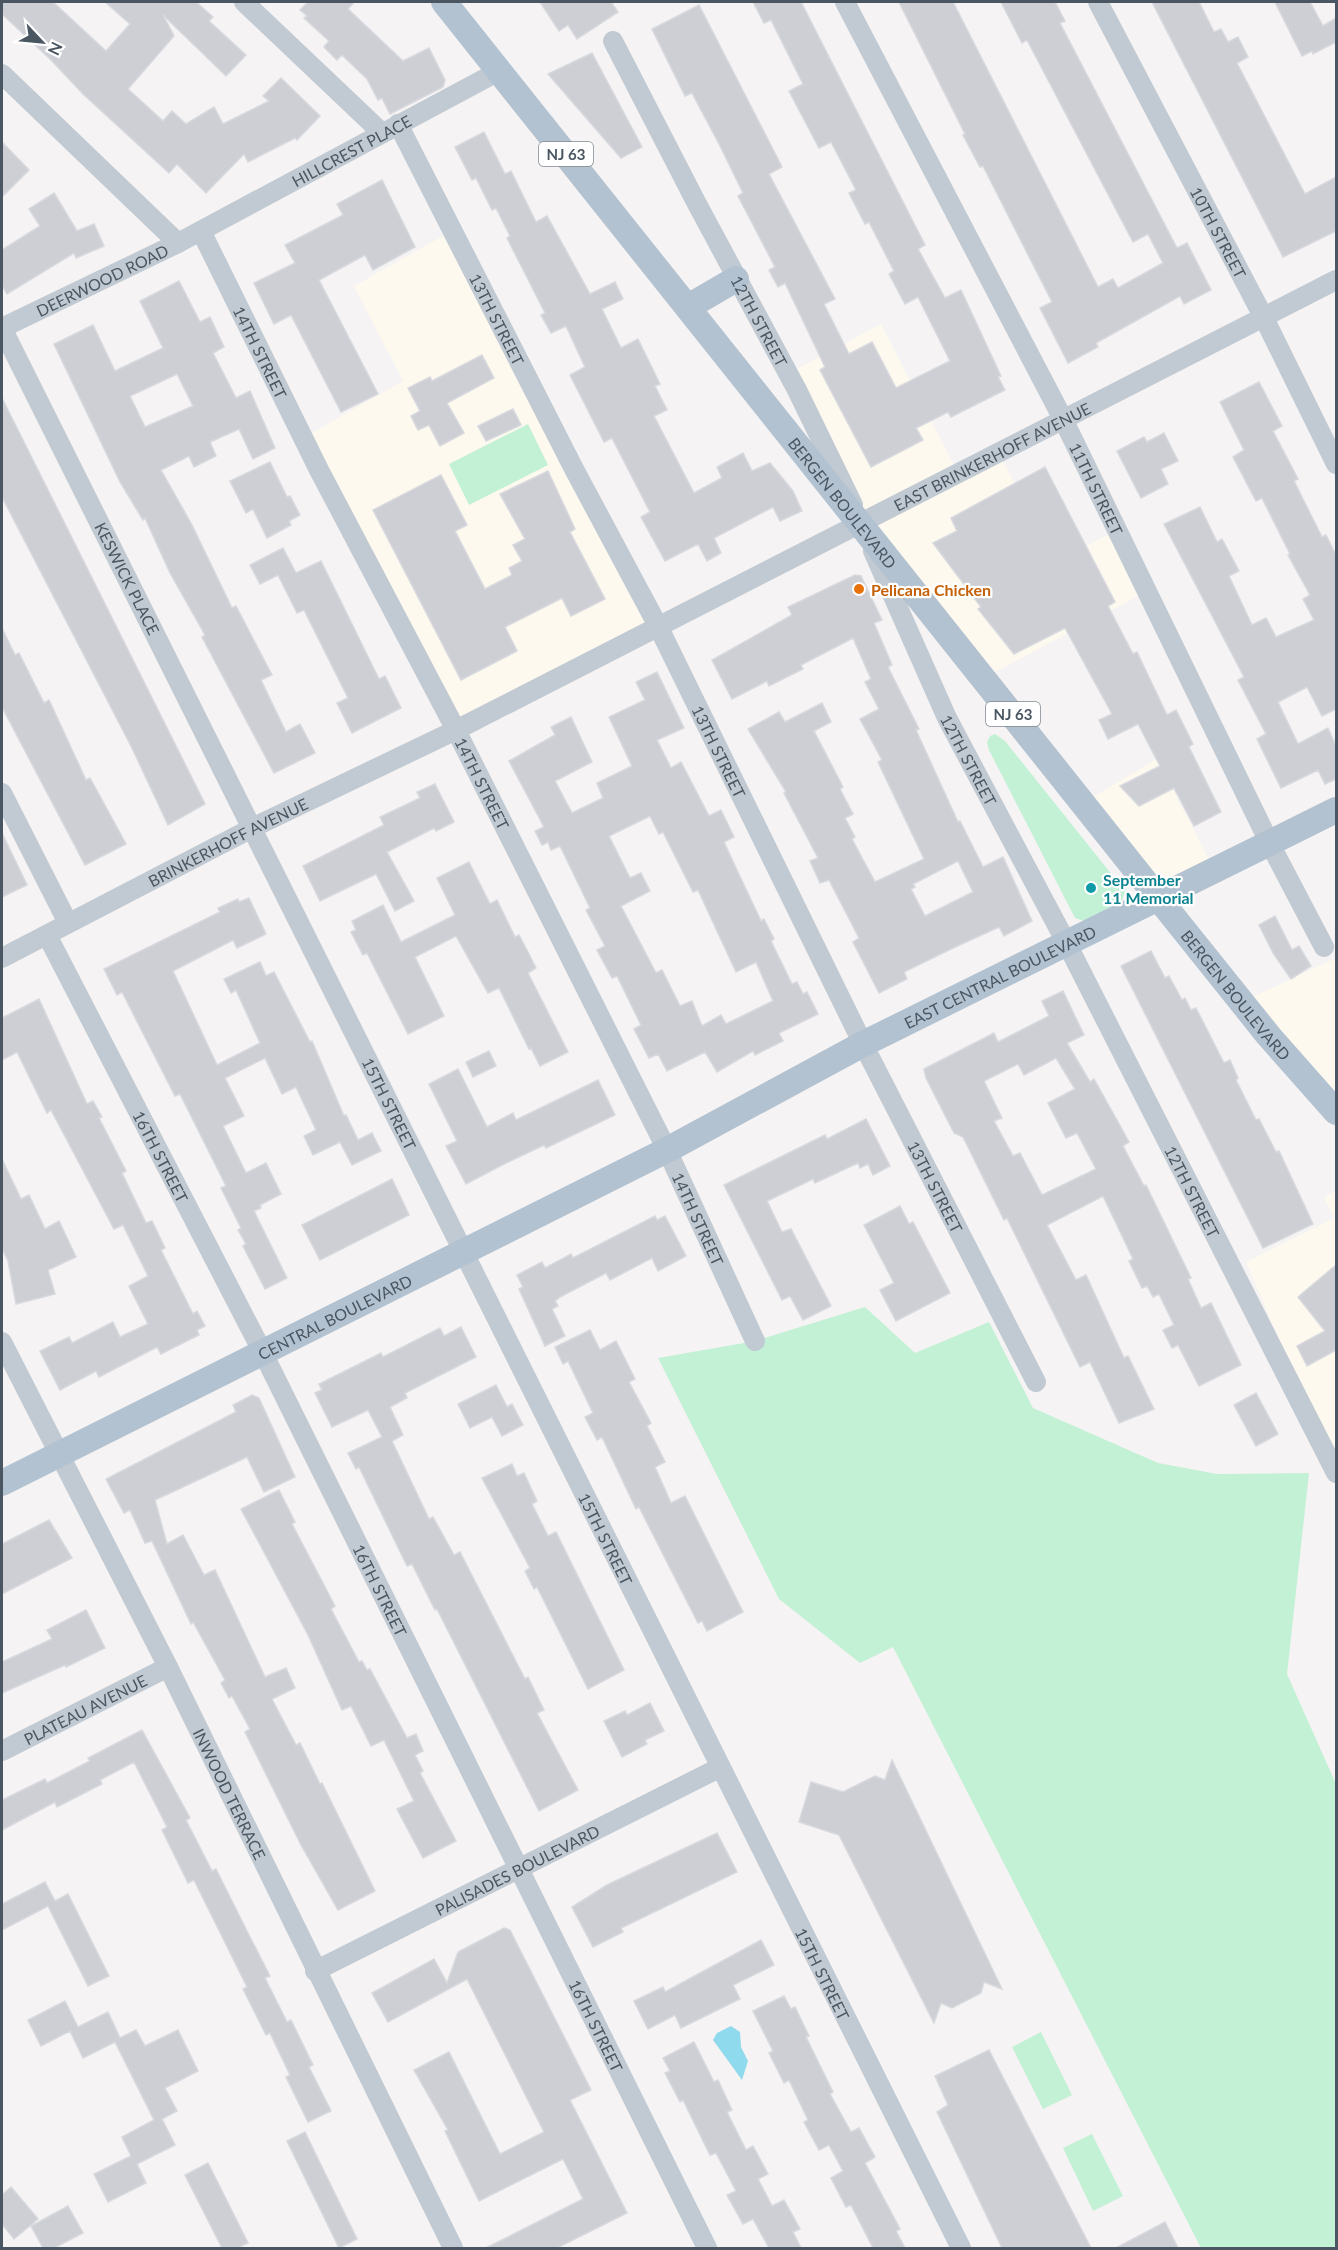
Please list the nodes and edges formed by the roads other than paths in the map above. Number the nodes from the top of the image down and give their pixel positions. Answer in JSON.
{"nodes":[{"id":1,"x":244,"y":2,"type":"edge"},
{"id":2,"x":444,"y":2,"type":"edge"},
{"id":3,"x":844,"y":2,"type":"edge"},
{"id":4,"x":1098,"y":2,"type":"edge"},
{"id":5,"x":613,"y":41,"type":"dead end"},
{"id":6,"x":500,"y":71,"type":"junction"},
{"id":7,"x":2,"y":74,"type":"edge"},
{"id":8,"x":389,"y":128,"type":"junction"},
{"id":9,"x":201,"y":231,"type":"junction"},
{"id":10,"x":178,"y":243,"type":"junction"},
{"id":11,"x":736,"y":279,"type":"junction"},
{"id":12,"x":1336,"y":280,"type":"edge"},
{"id":13,"x":688,"y":307,"type":"junction"},
{"id":14,"x":1264,"y":318,"type":"junction"},
{"id":15,"x":2,"y":328,"type":"edge"},
{"id":16,"x":1063,"y":419,"type":"junction"},
{"id":17,"x":1336,"y":464,"type":"edge"},
{"id":18,"x":861,"y":522,"type":"junction"},
{"id":19,"x":658,"y":626,"type":"junction"},
{"id":20,"x":456,"y":730,"type":"junction"},
{"id":21,"x":2,"y":793,"type":"edge"},
{"id":22,"x":1336,"y":810,"type":"edge"},
{"id":23,"x":254,"y":827,"type":"junction"},
{"id":24,"x":1270,"y":843,"type":"junction"},
{"id":25,"x":1158,"y":899,"type":"junction"},
{"id":26,"x":68,"y":923,"type":"junction"},
{"id":27,"x":46,"y":935,"type":"junction"},
{"id":28,"x":1067,"y":944,"type":"junction"},
{"id":29,"x":1324,"y":947,"type":"dead end"},
{"id":30,"x":2,"y":958,"type":"edge"},
{"id":31,"x":863,"y":1044,"type":"junction"},
{"id":32,"x":1336,"y":1112,"type":"edge"},
{"id":33,"x":667,"y":1150,"type":"junction"},
{"id":34,"x":465,"y":1252,"type":"junction"},
{"id":35,"x":755,"y":1341,"type":"dead end"},
{"id":36,"x":2,"y":1342,"type":"edge"},
{"id":37,"x":263,"y":1353,"type":"junction"},
{"id":38,"x":1036,"y":1382,"type":"dead end"},
{"id":39,"x":59,"y":1455,"type":"junction"},
{"id":40,"x":1334,"y":1462,"type":"edge"},
{"id":41,"x":2,"y":1483,"type":"edge"},
{"id":42,"x":168,"y":1667,"type":"junction"},
{"id":43,"x":2,"y":1751,"type":"edge"},
{"id":44,"x":719,"y":1768,"type":"junction"},
{"id":45,"x":517,"y":1869,"type":"junction"},
{"id":46,"x":315,"y":1971,"type":"junction"},
{"id":47,"x":453,"y":2248,"type":"edge"},
{"id":48,"x":707,"y":2248,"type":"edge"},
{"id":49,"x":961,"y":2248,"type":"edge"}],
"edges":[{"from":1,"to":8,"type":"street","name":"13TH STREET"},
{"from":2,"to":6,"type":"main road","name":"BERGEN BOULEVARD","number":"NJ 63"},
{"from":3,"to":16,"type":"street","name":"11TH STREET"},
{"from":4,"to":14,"type":"street","name":"10TH STREET"},
{"from":5,"to":11,"type":"street","name":"12TH STREET"},
{"from":6,"to":8,"type":"street","name":"HILLCREST PLACE"},
{"from":6,"to":13,"type":"main road","name":"BERGEN BOULEVARD","number":"NJ 63"},
{"from":7,"to":10,"type":"street"},
{"from":8,"to":9,"type":"street","name":"HILLCREST PLACE"},
{"from":8,"to":19,"type":"street","name":"13TH STREET"},
{"from":9,"to":10,"type":"street","name":"DEERWOOD ROAD"},
{"from":9,"to":20,"type":"street","name":"14TH STREET"},
{"from":10,"to":15,"type":"street","name":"DEERWOOD ROAD"},
{"from":11,"to":13,"type":"main road"},
{"from":11,"to":18,"type":"street","name":"12TH STREET"},
{"from":12,"to":14,"type":"street","name":"EAST BRINKERHOFF AVENUE"},
{"from":13,"to":18,"type":"main road","name":"BERGEN BOULEVARD","number":"NJ 63"},
{"from":14,"to":16,"type":"street","name":"EAST BRINKERHOFF AVENUE"},
{"from":14,"to":17,"type":"street","name":"10TH STREET"},
{"from":15,"to":23,"type":"street","name":"KESWICK PLACE"},
{"from":16,"to":18,"type":"street","name":"EAST BRINKERHOFF AVENUE"},
{"from":16,"to":24,"type":"street","name":"11TH STREET"},
{"from":18,"to":19,"type":"street","name":"EAST BRINKERHOFF AVENUE"},
{"from":18,"to":25,"type":"main road","name":"BERGEN BOULEVARD","number":"NJ 63"},
{"from":18,"to":28,"type":"street","name":"12TH STREET"},
{"from":19,"to":20,"type":"street","name":"EAST BRINKERHOFF AVENUE"},
{"from":19,"to":31,"type":"street","name":"13TH STREET"},
{"from":20,"to":23,"type":"street","name":"BRINKERHOFF AVENUE"},
{"from":20,"to":33,"type":"street","name":"14TH STREET"},
{"from":21,"to":26,"type":"street"},
{"from":22,"to":24,"type":"main road","name":"EAST CENTRAL BOULEVARD"},
{"from":23,"to":26,"type":"street","name":"BRINKERHOFF AVENUE"},
{"from":23,"to":34,"type":"street","name":"15TH STREET"},
{"from":24,"to":25,"type":"main road","name":"EAST CENTRAL BOULEVARD"},
{"from":24,"to":29,"type":"street","name":"11TH STREET"},
{"from":25,"to":28,"type":"main road","name":"EAST CENTRAL BOULEVARD"},
{"from":25,"to":32,"type":"main road","name":"BERGEN BOULEVARD","number":"NJ 63"},
{"from":26,"to":27,"type":"street","name":"BRINKERHOFF AVENUE"},
{"from":27,"to":30,"type":"street","name":"BRINKERHOFF AVENUE"},
{"from":27,"to":37,"type":"street","name":"16TH STREET"},
{"from":28,"to":31,"type":"main road","name":"EAST CENTRAL BOULEVARD"},
{"from":28,"to":40,"type":"street","name":"12TH STREET"},
{"from":31,"to":33,"type":"main road","name":"EAST CENTRAL BOULEVARD"},
{"from":31,"to":38,"type":"street","name":"13TH STREET"},
{"from":33,"to":34,"type":"main road","name":"CENTRAL BOULEVARD"},
{"from":33,"to":35,"type":"street","name":"14TH STREET"},
{"from":34,"to":37,"type":"main road","name":"CENTRAL BOULEVARD"},
{"from":34,"to":44,"type":"street","name":"15TH STREET"},
{"from":36,"to":39,"type":"street","name":"INWOOD TERRACE"},
{"from":37,"to":39,"type":"main road","name":"CENTRAL BOULEVARD"},
{"from":37,"to":45,"type":"street","name":"16TH STREET"},
{"from":39,"to":41,"type":"main road","name":"CENTRAL BOULEVARD"},
{"from":39,"to":42,"type":"street","name":"INWOOD TERRACE"},
{"from":42,"to":43,"type":"street","name":"PLATEAU AVENUE"},
{"from":42,"to":46,"type":"street","name":"INWOOD TERRACE"},
{"from":44,"to":45,"type":"street","name":"PALISADES BOULEVARD"},
{"from":44,"to":49,"type":"street","name":"15TH STREET"},
{"from":45,"to":46,"type":"street","name":"PALISADES BOULEVARD"},
{"from":45,"to":48,"type":"street","name":"16TH STREET"},
{"from":46,"to":47,"type":"street","name":"INWOOD TERRACE"}]}
